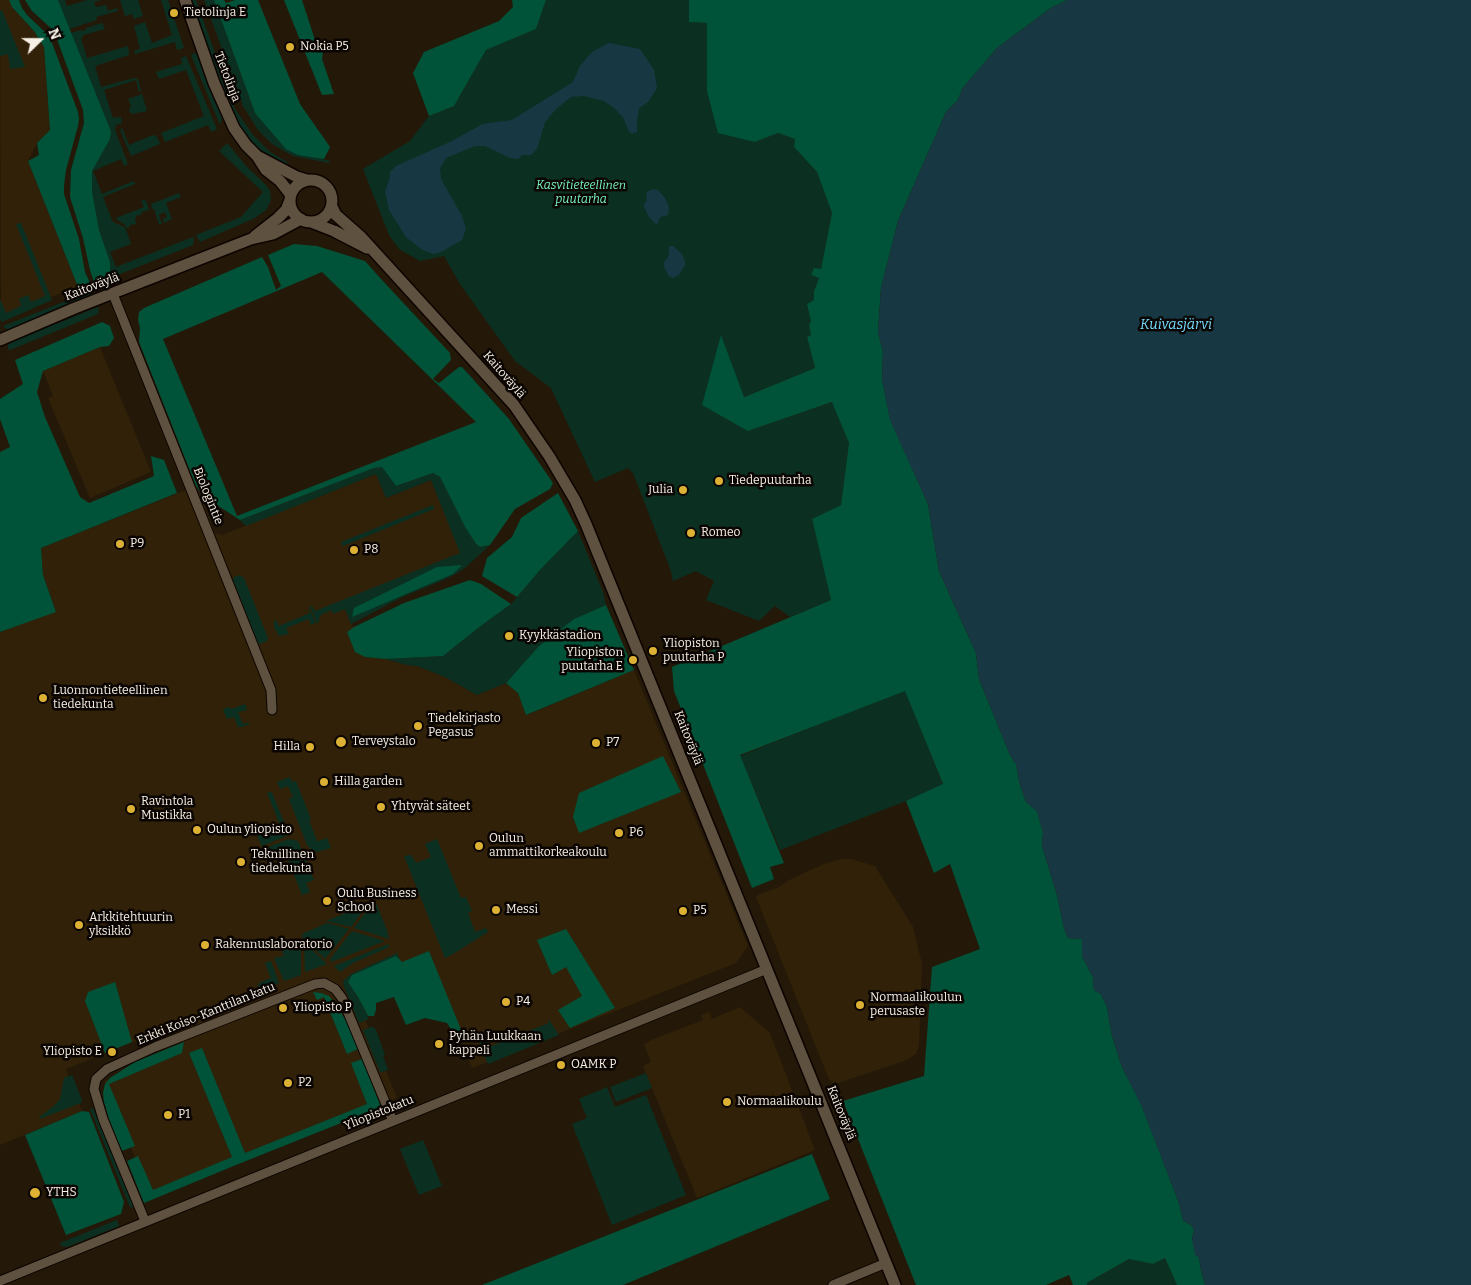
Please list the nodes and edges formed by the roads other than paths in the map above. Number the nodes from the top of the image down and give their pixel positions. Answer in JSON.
{"nodes":[{"id":1,"x":185,"y":0,"type":"edge"},
{"id":2,"x":257,"y":156,"type":"junction"},
{"id":3,"x":307,"y":180,"type":"junction"},
{"id":4,"x":291,"y":198,"type":"junction"},
{"id":5,"x":332,"y":207,"type":"junction"},
{"id":6,"x":306,"y":221,"type":"junction"},
{"id":7,"x":250,"y":239,"type":"junction"},
{"id":8,"x":374,"y":251,"type":"junction"},
{"id":9,"x":113,"y":294,"type":"junction"},
{"id":10,"x":0,"y":339,"type":"edge"},
{"id":11,"x":272,"y":710,"type":"dead end"},
{"id":12,"x":767,"y":969,"type":"junction"},
{"id":13,"x":393,"y":1121,"type":"junction"},
{"id":14,"x":145,"y":1221,"type":"junction"},
{"id":15,"x":886,"y":1263,"type":"junction"},
{"id":16,"x":0,"y":1281,"type":"edge"},
{"id":17,"x":833,"y":1285,"type":"edge"},
{"id":18,"x":895,"y":1285,"type":"edge"}],
"edges":[{"from":1,"to":2,"type":"street","name":"Tietolinja"},
{"from":2,"to":3,"type":"street","name":"Tietolinja"},
{"from":2,"to":4,"type":"street","name":"Tietolinja"},
{"from":3,"to":4,"type":"street"},
{"from":3,"to":5,"type":"street"},
{"from":4,"to":6,"type":"street"},
{"from":4,"to":7,"type":"street","name":"Kaitoväylä"},
{"from":5,"to":6,"type":"street"},
{"from":5,"to":8,"type":"street","name":"Kaitoväylä"},
{"from":6,"to":7,"type":"street","name":"Kaitoväylä"},
{"from":6,"to":8,"type":"street","name":"Kaitoväylä"},
{"from":7,"to":9,"type":"street","name":"Kaitoväylä"},
{"from":8,"to":12,"type":"street","name":"Kaitoväylä"},
{"from":9,"to":10,"type":"street","name":"Kaitoväylä"},
{"from":9,"to":11,"type":"street","name":"Biologintie"},
{"from":12,"to":13,"type":"street","name":"Yliopistokatu"},
{"from":12,"to":15,"type":"street","name":"Kaitoväylä"},
{"from":13,"to":14,"type":"street","name":"Yliopistokatu"},
{"from":13,"to":14,"type":"street","name":"Erkki Koiso-Kanttilan katu"},
{"from":14,"to":16,"type":"street","name":"Yliopistokatu"},
{"from":15,"to":17,"type":"street"},
{"from":15,"to":18,"type":"street","name":"Kaitoväylä"}]}
